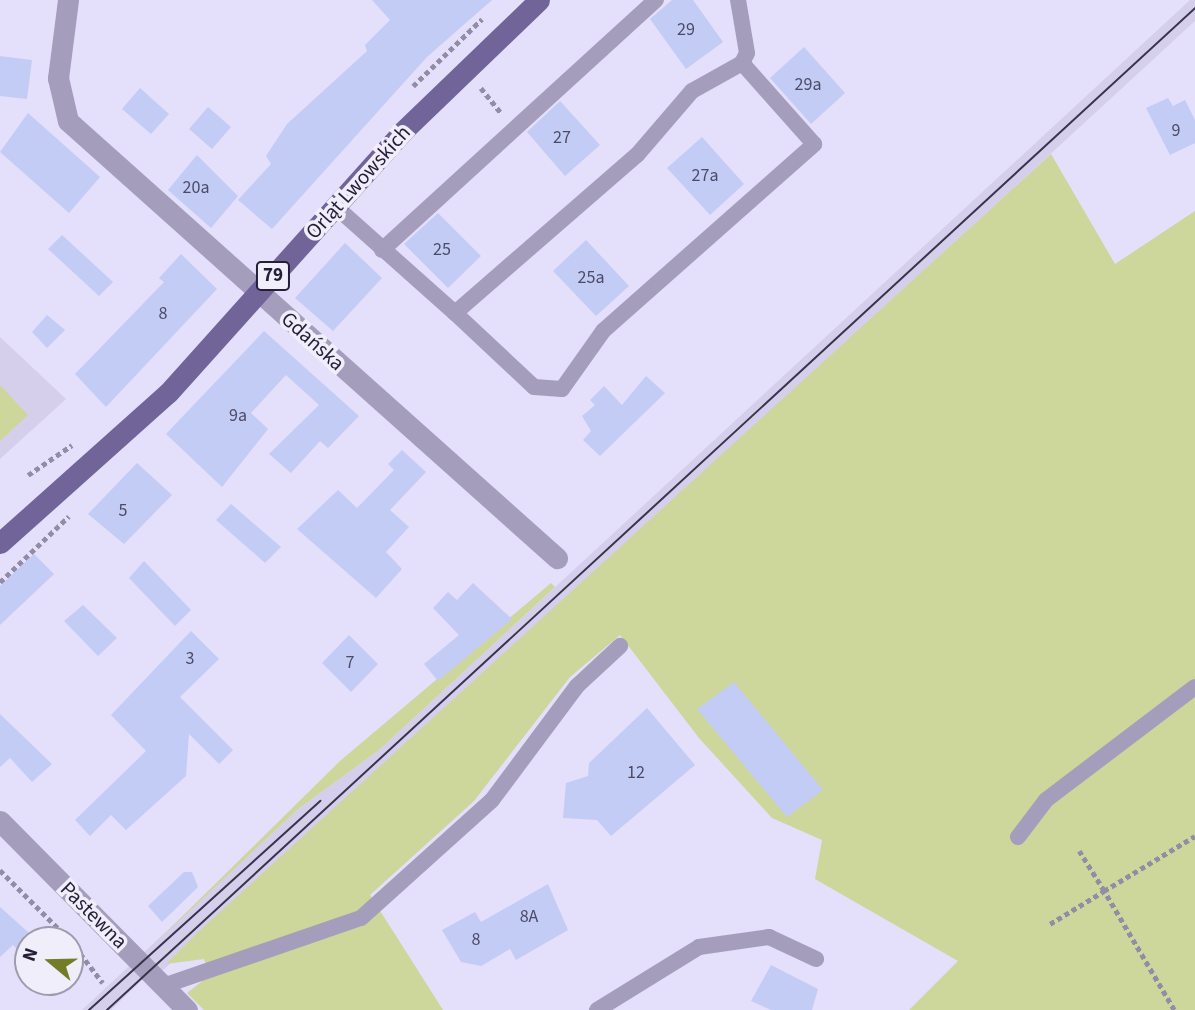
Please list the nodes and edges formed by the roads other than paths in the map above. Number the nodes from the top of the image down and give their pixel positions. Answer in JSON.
{"nodes":[{"id":1,"x":68,"y":0,"type":"edge"},
{"id":2,"x":539,"y":0,"type":"edge"},
{"id":3,"x":656,"y":0,"type":"edge"},
{"id":4,"x":738,"y":0,"type":"edge"},
{"id":5,"x":742,"y":63,"type":"junction"},
{"id":6,"x":336,"y":207,"type":"junction"},
{"id":7,"x":382,"y":250,"type":"junction"},
{"id":8,"x":258,"y":293,"type":"junction"},
{"id":9,"x":455,"y":313,"type":"junction"},
{"id":10,"x":0,"y":543,"type":"edge"},
{"id":11,"x":557,"y":558,"type":"dead end"},
{"id":12,"x":620,"y":646,"type":"dead end"},
{"id":13,"x":1195,"y":687,"type":"edge"},
{"id":14,"x":0,"y":821,"type":"edge"},
{"id":15,"x":1018,"y":837,"type":"dead end"},
{"id":16,"x":816,"y":959,"type":"dead end"},
{"id":17,"x":163,"y":986,"type":"junction"},
{"id":18,"x":187,"y":1010,"type":"edge"},
{"id":19,"x":597,"y":1010,"type":"edge"}],
"edges":[{"from":1,"to":8,"type":"street","name":"Gdańska"},
{"from":2,"to":6,"type":"main road","name":"Orląt Lwowskich","number":"79"},
{"from":3,"to":7,"type":"lane"},
{"from":4,"to":5,"type":"lane"},
{"from":5,"to":9,"type":"lane"},
{"from":5,"to":9,"type":"lane"},
{"from":6,"to":7,"type":"lane"},
{"from":6,"to":8,"type":"main road","name":"Orląt Lwowskich","number":"79"},
{"from":7,"to":9,"type":"lane"},
{"from":8,"to":10,"type":"main road","name":"Orląt Lwowskich","number":"79"},
{"from":8,"to":11,"type":"street","name":"Gdańska"},
{"from":12,"to":17,"type":"lane"},
{"from":13,"to":15,"type":"lane"},
{"from":14,"to":17,"type":"street","name":"Pastewna"},
{"from":16,"to":19,"type":"lane"},
{"from":17,"to":18,"type":"street","name":"Pastewna"}]}
